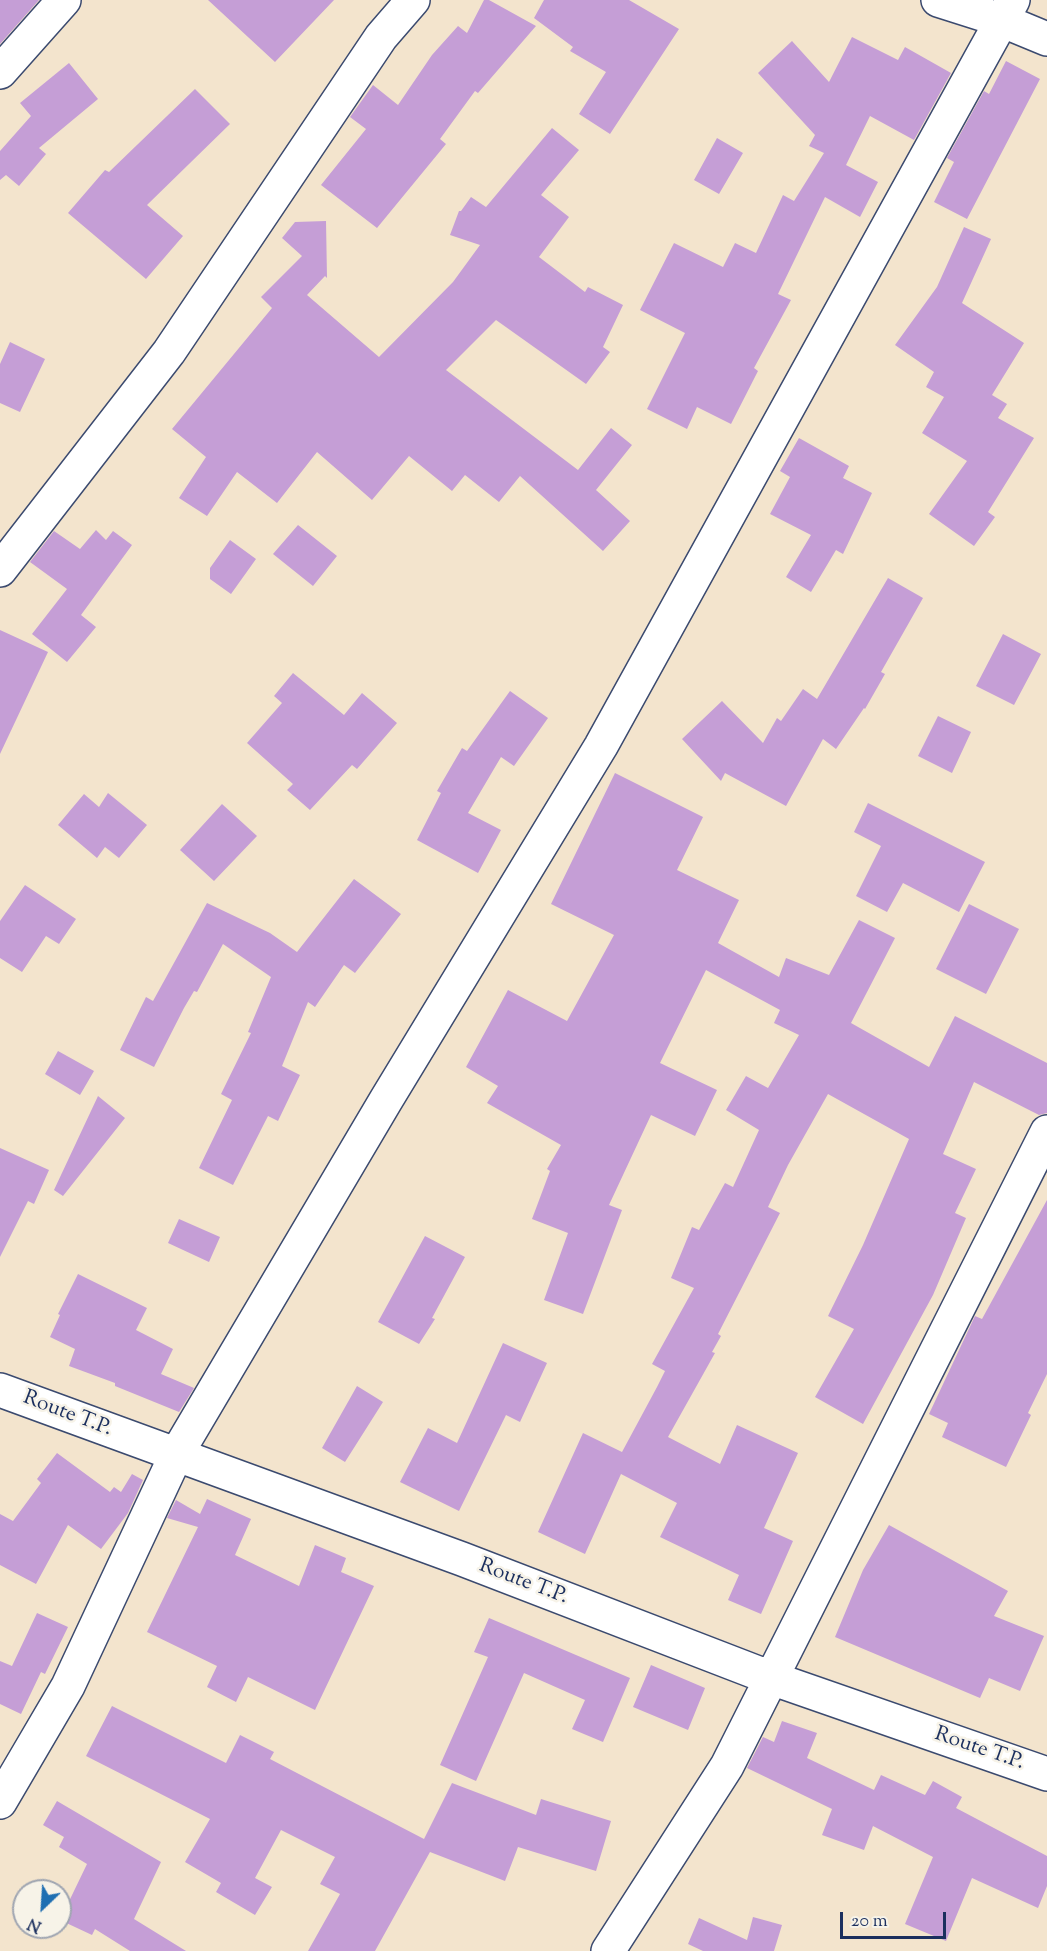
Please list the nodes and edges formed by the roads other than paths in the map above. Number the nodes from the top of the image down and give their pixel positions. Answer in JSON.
{"nodes":[{"id":1,"x":64,"y":0,"type":"edge"},
{"id":2,"x":413,"y":0,"type":"edge"},
{"id":3,"x":938,"y":0,"type":"edge"},
{"id":4,"x":1007,"y":10,"type":"edge"},
{"id":5,"x":1047,"y":39,"type":"edge"},
{"id":6,"x":0,"y":72,"type":"edge"},
{"id":7,"x":0,"y":570,"type":"edge"},
{"id":8,"x":1047,"y":1132,"type":"edge"},
{"id":9,"x":0,"y":1390,"type":"edge"},
{"id":10,"x":176,"y":1455,"type":"junction"},
{"id":11,"x":771,"y":1678,"type":"junction"},
{"id":12,"x":1047,"y":1774,"type":"edge"},
{"id":13,"x":0,"y":1802,"type":"edge"},
{"id":14,"x":608,"y":1951,"type":"edge"}],
"edges":[{"from":1,"to":6,"type":"street"},
{"from":2,"to":7,"type":"street"},
{"from":3,"to":4,"type":"street"},
{"from":4,"to":5,"type":"street"},
{"from":4,"to":10,"type":"street"},
{"from":8,"to":11,"type":"street"},
{"from":9,"to":10,"type":"street","name":"Route T.P."},
{"from":10,"to":11,"type":"street","name":"Route T.P."},
{"from":10,"to":13,"type":"street"},
{"from":11,"to":12,"type":"street","name":"Route T.P."},
{"from":11,"to":14,"type":"street"}]}
